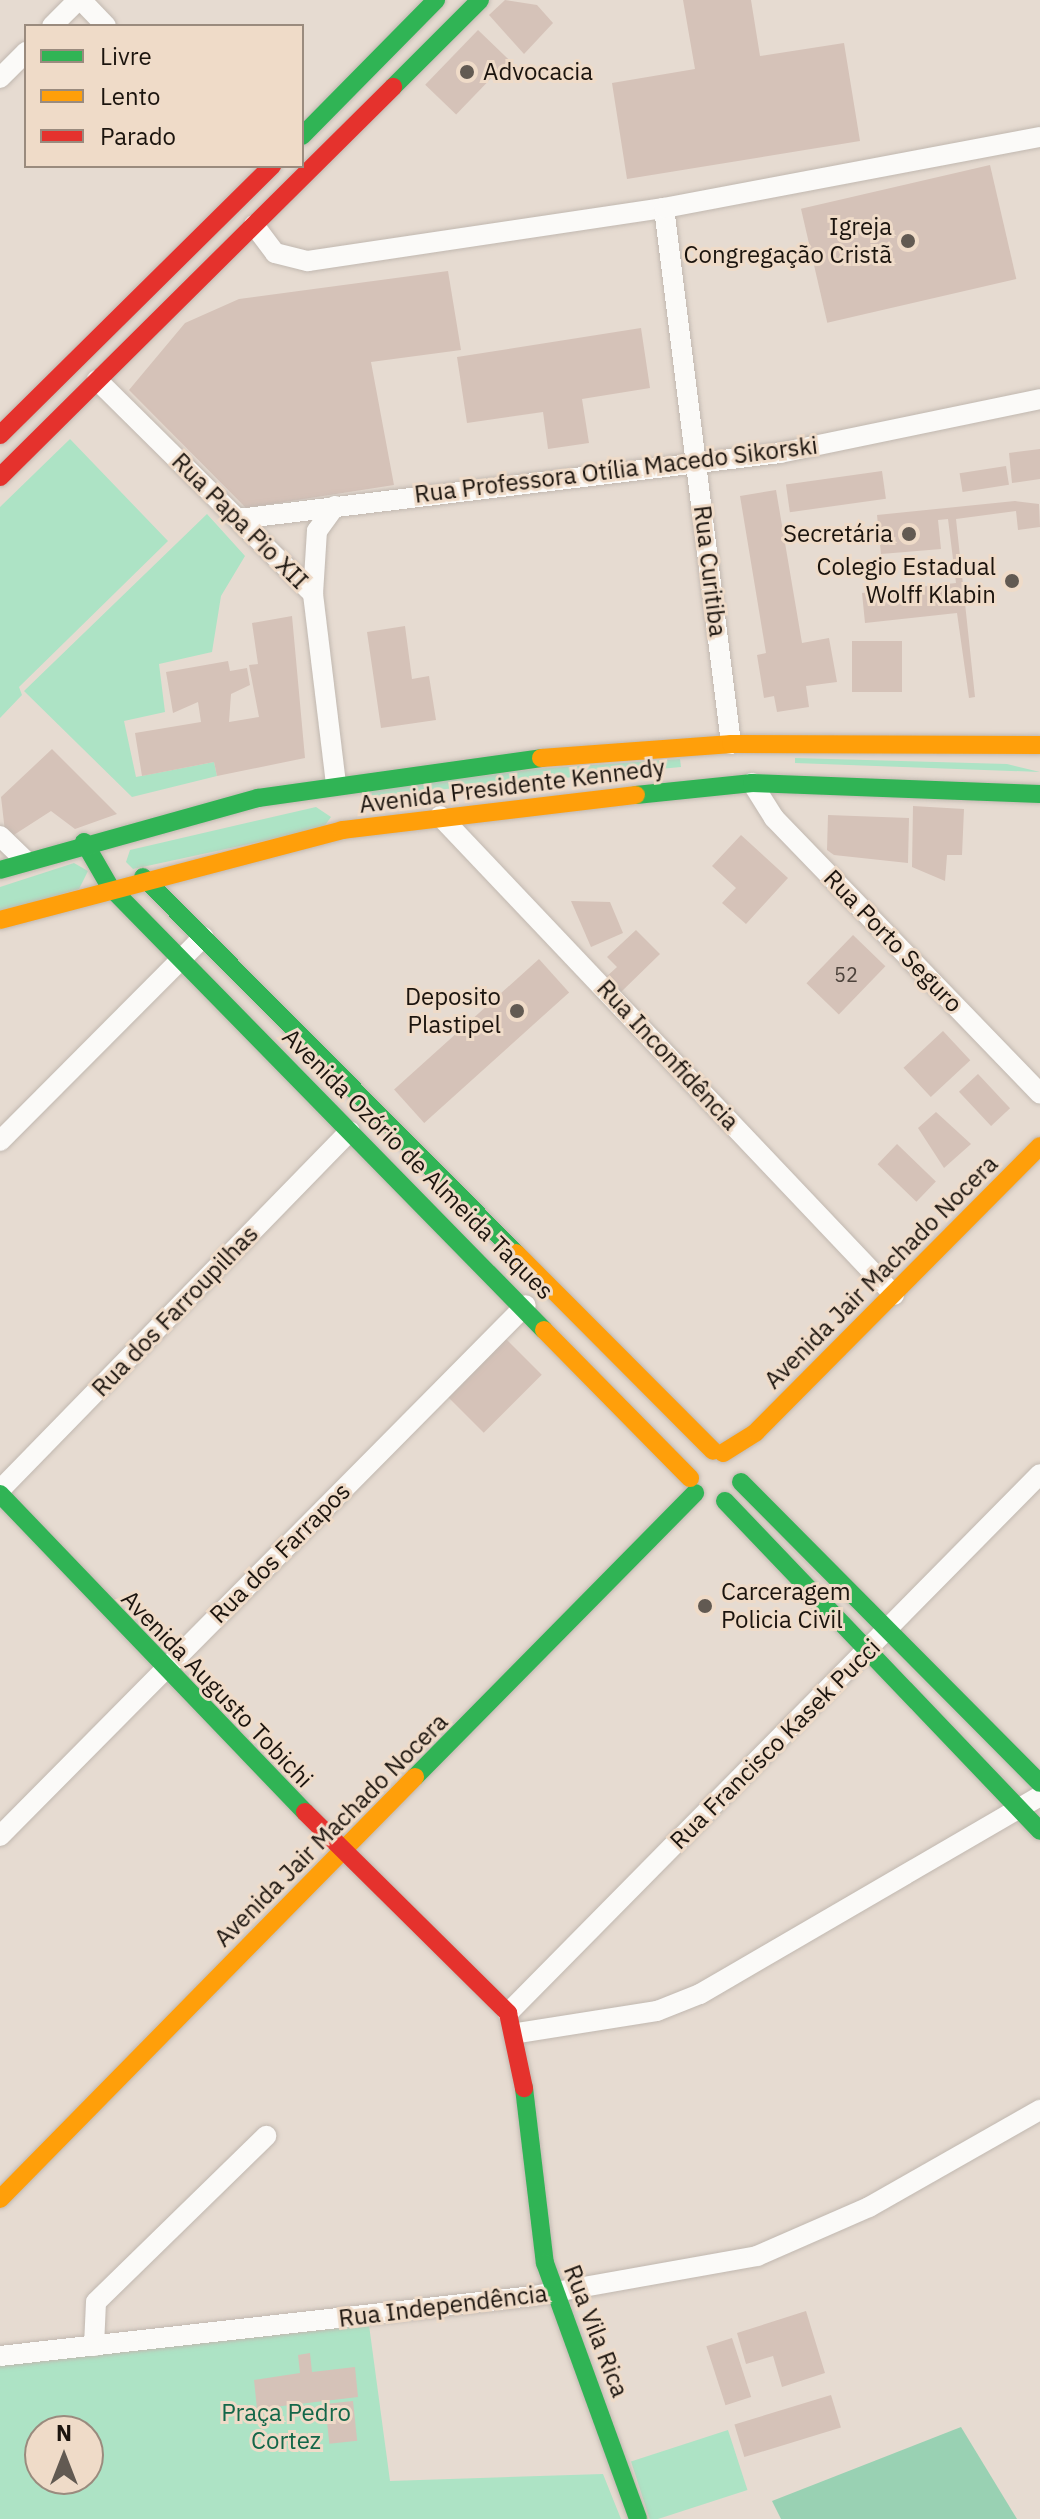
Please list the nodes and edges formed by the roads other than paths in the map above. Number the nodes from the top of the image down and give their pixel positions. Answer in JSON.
{"nodes":[{"id":1,"x":80,"y":0,"type":"edge"},
{"id":2,"x":436,"y":0,"type":"edge"},
{"id":3,"x":480,"y":0,"type":"edge"},
{"id":4,"x":54,"y":24,"type":"edge"},
{"id":5,"x":104,"y":24,"type":"edge"},
{"id":6,"x":24,"y":54,"type":"edge"},
{"id":7,"x":0,"y":78,"type":"edge"},
{"id":8,"x":304,"y":134,"type":"edge"},
{"id":9,"x":1040,"y":137,"type":"edge"},
{"id":10,"x":243,"y":168,"type":"edge"},
{"id":11,"x":270,"y":168,"type":"edge"},
{"id":12,"x":257,"y":182,"type":"junction"},
{"id":13,"x":276,"y":201,"type":"junction"},
{"id":14,"x":664,"y":208,"type":"junction"},
{"id":15,"x":254,"y":225,"type":"junction"},
{"id":16,"x":97,"y":380,"type":"junction"},
{"id":17,"x":1040,"y":399,"type":"edge"},
{"id":18,"x":0,"y":435,"type":"edge"},
{"id":19,"x":696,"y":461,"type":"junction"},
{"id":20,"x":0,"y":477,"type":"edge"},
{"id":21,"x":335,"y":506,"type":"junction"},
{"id":22,"x":238,"y":519,"type":"junction"},
{"id":23,"x":313,"y":594,"type":"junction"},
{"id":24,"x":731,"y":744,"type":"junction"},
{"id":25,"x":1040,"y":745,"type":"edge"},
{"id":26,"x":752,"y":783,"type":"junction"},
{"id":27,"x":336,"y":785,"type":"junction"},
{"id":28,"x":1040,"y":794,"type":"edge"},
{"id":29,"x":440,"y":816,"type":"junction"},
{"id":30,"x":0,"y":836,"type":"edge"},
{"id":31,"x":84,"y":842,"type":"junction"},
{"id":32,"x":26,"y":861,"type":"junction"},
{"id":33,"x":0,"y":870,"type":"edge"},
{"id":34,"x":143,"y":877,"type":"junction"},
{"id":35,"x":110,"y":887,"type":"junction"},
{"id":36,"x":0,"y":920,"type":"edge"},
{"id":37,"x":203,"y":937,"type":"junction"},
{"id":38,"x":180,"y":961,"type":"junction"},
{"id":39,"x":1040,"y":1093,"type":"edge"},
{"id":40,"x":350,"y":1131,"type":"junction"},
{"id":41,"x":0,"y":1141,"type":"edge"},
{"id":42,"x":1040,"y":1146,"type":"edge"},
{"id":43,"x":894,"y":1295,"type":"junction"},
{"id":44,"x":526,"y":1305,"type":"junction"},
{"id":45,"x":756,"y":1432,"type":"junction"},
{"id":46,"x":718,"y":1452,"type":"junction"},
{"id":47,"x":1040,"y":1474,"type":"edge"},
{"id":48,"x":740,"y":1476,"type":"junction"},
{"id":49,"x":692,"y":1485,"type":"junction"},
{"id":50,"x":0,"y":1492,"type":"edge"},
{"id":51,"x":725,"y":1501,"type":"junction"},
{"id":52,"x":888,"y":1630,"type":"junction"},
{"id":53,"x":866,"y":1655,"type":"junction"},
{"id":54,"x":163,"y":1671,"type":"junction"},
{"id":55,"x":1040,"y":1783,"type":"edge"},
{"id":56,"x":1040,"y":1796,"type":"edge"},
{"id":57,"x":1018,"y":1808,"type":"junction"},
{"id":58,"x":1040,"y":1831,"type":"edge"},
{"id":59,"x":0,"y":1836,"type":"edge"},
{"id":60,"x":343,"y":1852,"type":"junction"},
{"id":61,"x":508,"y":2013,"type":"junction"},
{"id":62,"x":518,"y":2033,"type":"junction"},
{"id":63,"x":1040,"y":2110,"type":"edge"},
{"id":64,"x":266,"y":2136,"type":"dead end"},
{"id":65,"x":0,"y":2199,"type":"edge"},
{"id":66,"x":553,"y":2293,"type":"junction"},
{"id":67,"x":94,"y":2346,"type":"junction"},
{"id":68,"x":0,"y":2356,"type":"edge"},
{"id":69,"x":638,"y":2519,"type":"edge"}],
"edges":[{"from":1,"to":4,"type":"street"},
{"from":1,"to":5,"type":"street"},
{"from":2,"to":8,"type":"street"},
{"from":3,"to":13,"type":"street"},
{"from":6,"to":7,"type":"street"},
{"from":9,"to":14,"type":"street"},
{"from":10,"to":12,"type":"street"},
{"from":11,"to":12,"type":"street"},
{"from":12,"to":13,"type":"street"},
{"from":12,"to":18,"type":"street"},
{"from":13,"to":15,"type":"street"},
{"from":14,"to":15,"type":"street"},
{"from":14,"to":19,"type":"street","name":"Rua Curitiba"},
{"from":15,"to":16,"type":"street"},
{"from":16,"to":20,"type":"street"},
{"from":16,"to":22,"type":"street","name":"Rua Papa Pio XII"},
{"from":17,"to":19,"type":"street","name":"Rua Professora Otília Macedo Sikorski"},
{"from":19,"to":21,"type":"street","name":"Rua Professora Otília Macedo Sikorski"},
{"from":19,"to":24,"type":"street","name":"Rua Curitiba"},
{"from":21,"to":22,"type":"street","name":"Rua Professora Otília Macedo Sikorski"},
{"from":21,"to":23,"type":"street"},
{"from":22,"to":23,"type":"street","name":"Rua Papa Pio XII"},
{"from":23,"to":27,"type":"street","name":"Rua Papa Pio XII"},
{"from":24,"to":25,"type":"street","name":"Avenida Presidente Kennedy"},
{"from":24,"to":27,"type":"street","name":"Avenida Presidente Kennedy"},
{"from":26,"to":28,"type":"street","name":"Avenida Presidente Kennedy"},
{"from":26,"to":29,"type":"street","name":"Avenida Presidente Kennedy"},
{"from":26,"to":39,"type":"street","name":"Rua Porto Seguro"},
{"from":27,"to":31,"type":"street","name":"Avenida Presidente Kennedy"},
{"from":29,"to":34,"type":"street","name":"Avenida Presidente Kennedy"},
{"from":29,"to":43,"type":"street","name":"Rua Inconfidência"},
{"from":30,"to":32,"type":"street"},
{"from":31,"to":32,"type":"street","name":"Avenida Presidente Kennedy"},
{"from":31,"to":35,"type":"street","name":"Avenida Ozório de Almeida Taques"},
{"from":32,"to":33,"type":"street","name":"Avenida Presidente Kennedy"},
{"from":34,"to":35,"type":"street","name":"Avenida Presidente Kennedy"},
{"from":34,"to":37,"type":"street","name":"Avenida Ozório de Almeida Taques"},
{"from":35,"to":36,"type":"street","name":"Avenida Presidente Kennedy"},
{"from":35,"to":38,"type":"street","name":"Avenida Ozório de Almeida Taques"},
{"from":37,"to":38,"type":"street"},
{"from":37,"to":46,"type":"street","name":"Avenida Ozório de Almeida Taques"},
{"from":38,"to":40,"type":"street","name":"Avenida Ozório de Almeida Taques"},
{"from":38,"to":41,"type":"street"},
{"from":40,"to":44,"type":"street","name":"Avenida Ozório de Almeida Taques"},
{"from":40,"to":50,"type":"street","name":"Rua dos Farroupilhas"},
{"from":42,"to":43,"type":"street","name":"Avenida Jair Machado Nocera"},
{"from":43,"to":45,"type":"street","name":"Avenida Jair Machado Nocera"},
{"from":44,"to":49,"type":"street","name":"Avenida Ozório de Almeida Taques"},
{"from":44,"to":54,"type":"street","name":"Rua dos Farrapos"},
{"from":45,"to":46,"type":"street","name":"Avenida Jair Machado Nocera"},
{"from":45,"to":48,"type":"street","name":"Avenida Jair Machado Nocera"},
{"from":46,"to":48,"type":"street","name":"Avenida Ozório de Almeida Taques"},
{"from":46,"to":49,"type":"street","name":"Avenida Jair Machado Nocera"},
{"from":47,"to":52,"type":"street","name":"Rua Francisco Kasek Pucci"},
{"from":48,"to":51,"type":"street","name":"Avenida Jair Machado Nocera"},
{"from":48,"to":52,"type":"street"},
{"from":49,"to":51,"type":"street"},
{"from":49,"to":60,"type":"street","name":"Avenida Jair Machado Nocera"},
{"from":50,"to":54,"type":"street","name":"Avenida Augusto Tobichi"},
{"from":51,"to":53,"type":"street"},
{"from":52,"to":53,"type":"street","name":"Rua Francisco Kasek Pucci"},
{"from":52,"to":55,"type":"street"},
{"from":53,"to":57,"type":"street"},
{"from":53,"to":61,"type":"street","name":"Rua Francisco Kasek Pucci"},
{"from":54,"to":59,"type":"street","name":"Rua dos Farrapos"},
{"from":54,"to":60,"type":"street","name":"Avenida Augusto Tobichi"},
{"from":56,"to":57,"type":"street"},
{"from":57,"to":58,"type":"street"},
{"from":57,"to":62,"type":"street"},
{"from":60,"to":61,"type":"street","name":"Avenida Augusto Tobichi"},
{"from":60,"to":65,"type":"street","name":"Avenida Jair Machado Nocera"},
{"from":61,"to":62,"type":"street","name":"Rua Vila Rica"},
{"from":62,"to":66,"type":"street","name":"Rua Vila Rica"},
{"from":63,"to":66,"type":"street","name":"Rua Independência"},
{"from":64,"to":67,"type":"street"},
{"from":66,"to":67,"type":"street","name":"Rua Independência"},
{"from":66,"to":69,"type":"street","name":"Rua Vila Rica"},
{"from":67,"to":68,"type":"street","name":"Rua Independência"}]}
